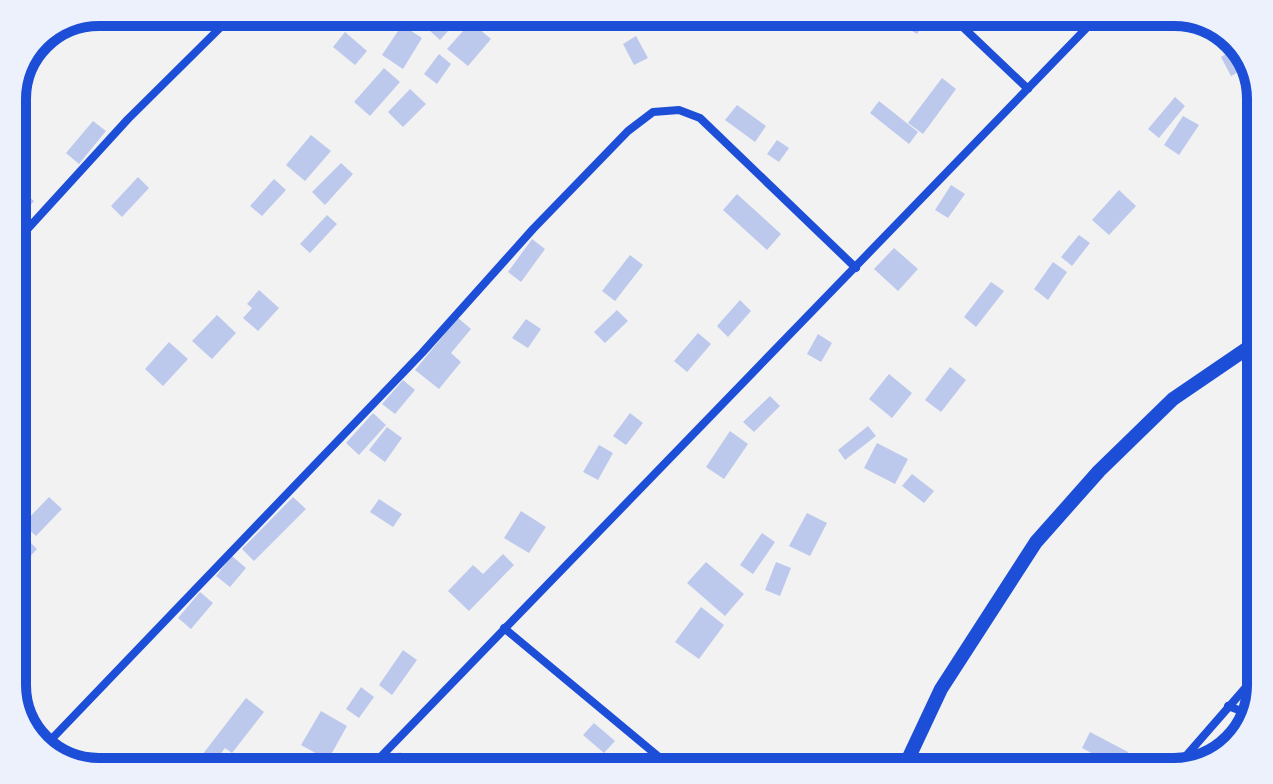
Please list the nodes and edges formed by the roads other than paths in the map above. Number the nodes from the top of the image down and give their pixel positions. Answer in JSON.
{"nodes":[{"id":1,"x":222,"y":26,"type":"edge"},
{"id":2,"x":962,"y":26,"type":"edge"},
{"id":3,"x":1089,"y":26,"type":"edge"},
{"id":4,"x":1028,"y":89,"type":"junction"},
{"id":5,"x":26,"y":231,"type":"edge"},
{"id":6,"x":856,"y":268,"type":"junction"},
{"id":7,"x":1247,"y":349,"type":"edge"},
{"id":8,"x":504,"y":628,"type":"junction"},
{"id":9,"x":1247,"y":685,"type":"edge"},
{"id":10,"x":1228,"y":706,"type":"junction"},
{"id":11,"x":1242,"y":711,"type":"edge"},
{"id":12,"x":51,"y":740,"type":"edge"},
{"id":13,"x":1185,"y":757,"type":"edge"},
{"id":14,"x":379,"y":758,"type":"edge"},
{"id":15,"x":660,"y":758,"type":"edge"},
{"id":16,"x":909,"y":758,"type":"edge"}],
"edges":[{"from":1,"to":5,"type":"street"},
{"from":2,"to":4,"type":"street"},
{"from":3,"to":4,"type":"street"},
{"from":4,"to":6,"type":"street"},
{"from":6,"to":8,"type":"street"},
{"from":6,"to":12,"type":"street"},
{"from":7,"to":16,"type":"street"},
{"from":8,"to":14,"type":"street"},
{"from":8,"to":15,"type":"street"},
{"from":9,"to":10,"type":"street"},
{"from":10,"to":11,"type":"street"},
{"from":10,"to":13,"type":"street"}]}
